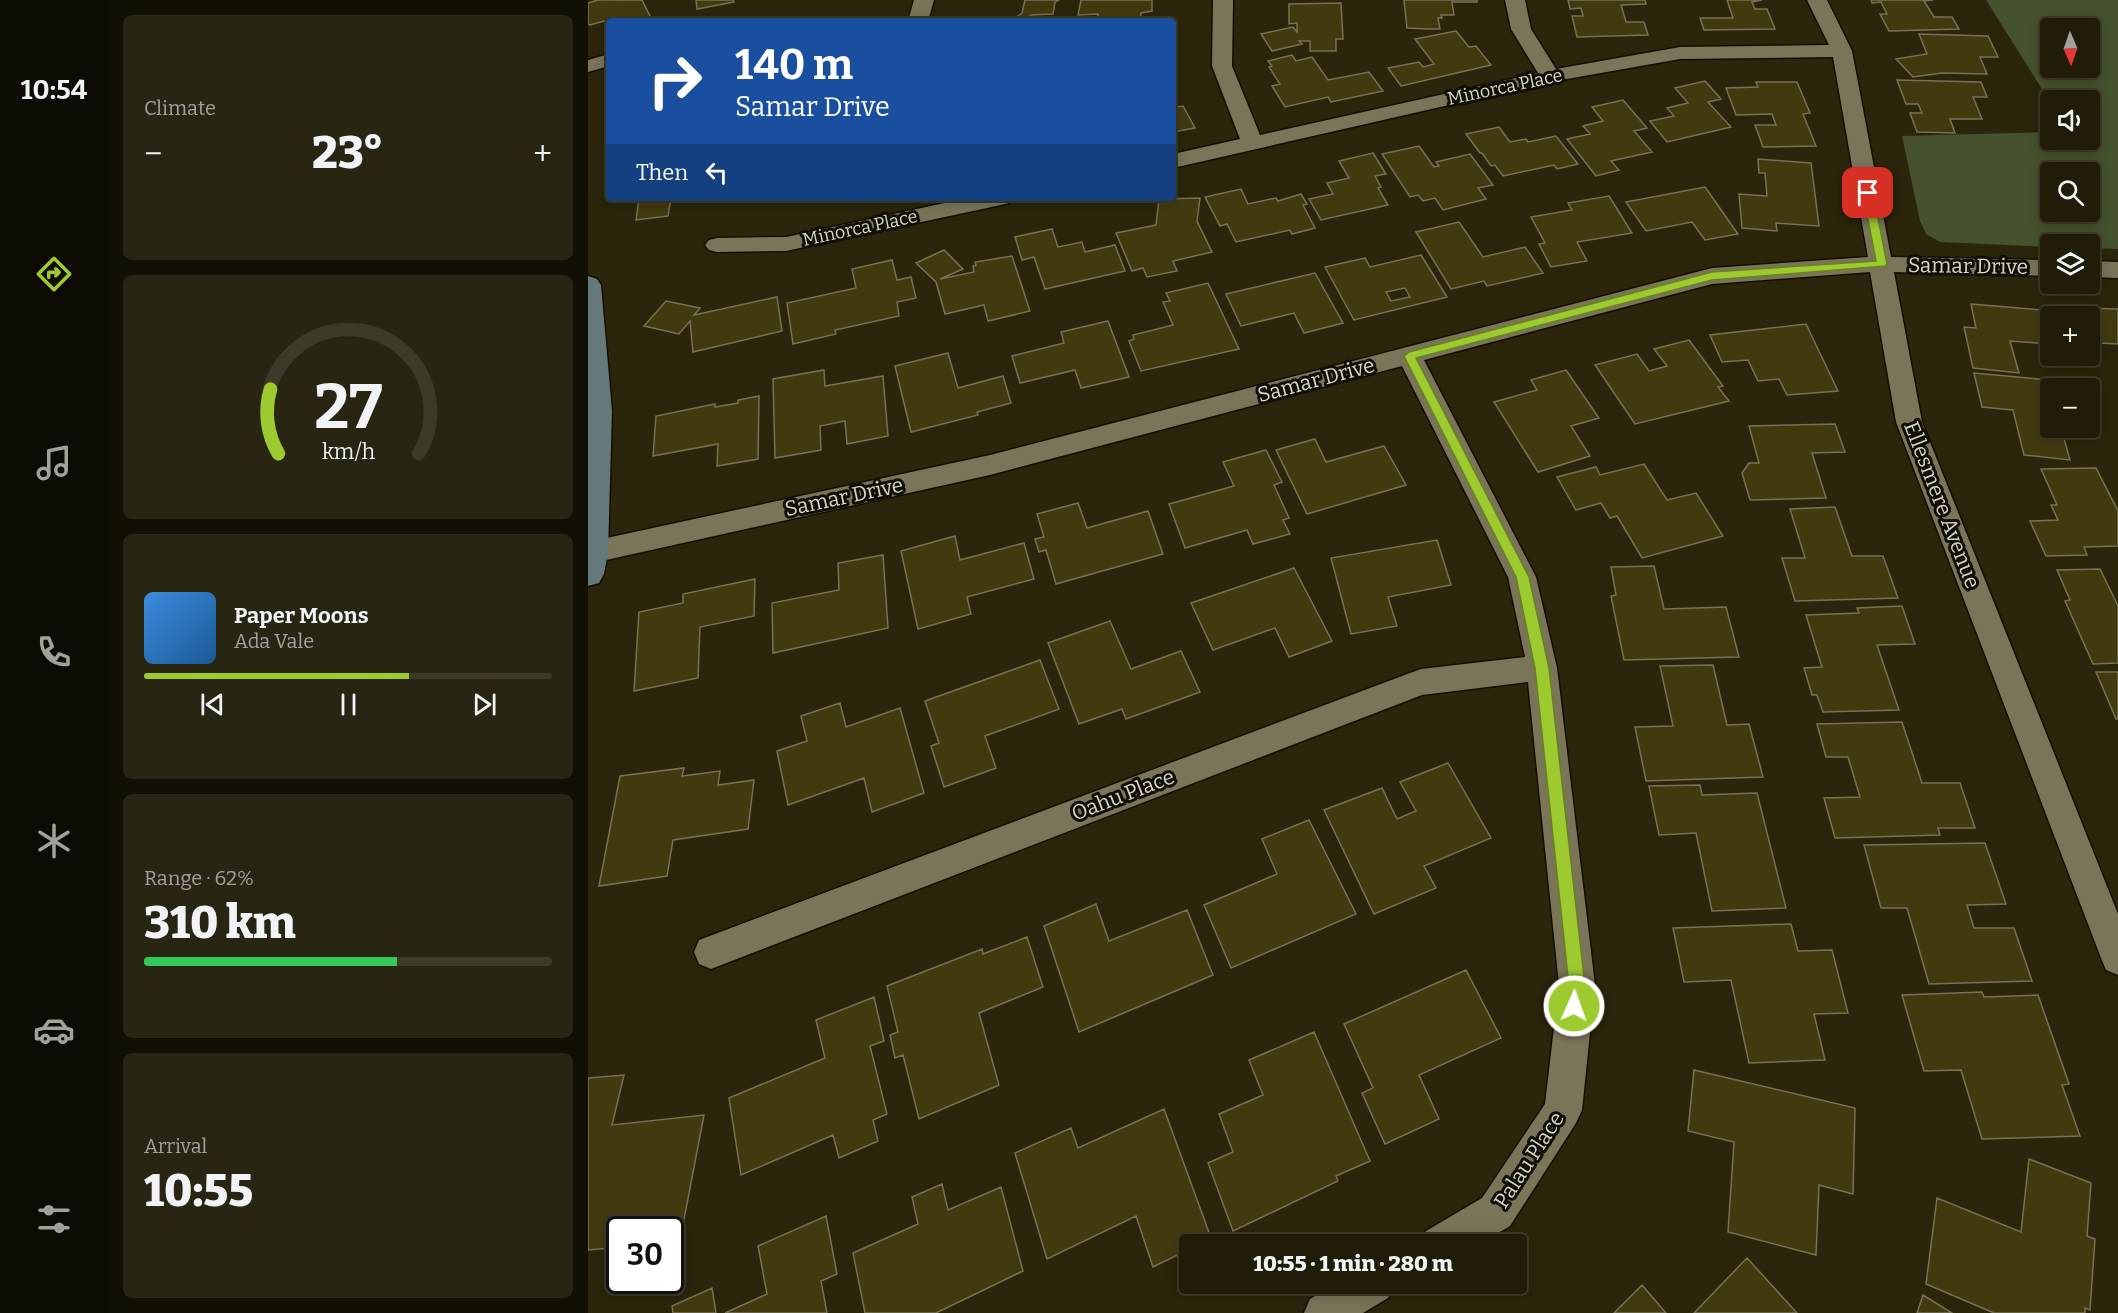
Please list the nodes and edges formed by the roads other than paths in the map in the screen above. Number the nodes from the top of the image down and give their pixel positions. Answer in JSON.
{"nodes":[{"id":1,"x":924,"y":0,"type":"edge"},
{"id":2,"x":1223,"y":0,"type":"edge"},
{"id":3,"x":1515,"y":0,"type":"edge"},
{"id":4,"x":1817,"y":0,"type":"edge"},
{"id":5,"x":919,"y":18,"type":"edge"},
{"id":6,"x":1842,"y":51,"type":"junction"},
{"id":7,"x":606,"y":61,"type":"edge"},
{"id":8,"x":588,"y":66,"type":"edge"},
{"id":9,"x":1550,"y":76,"type":"junction"},
{"id":10,"x":1253,"y":144,"type":"junction"},
{"id":11,"x":1176,"y":160,"type":"edge"},
{"id":12,"x":987,"y":201,"type":"edge"},
{"id":13,"x":717,"y":245,"type":"dead end"},
{"id":14,"x":1881,"y":264,"type":"junction"},
{"id":15,"x":2040,"y":268,"type":"edge"},
{"id":16,"x":2100,"y":269,"type":"edge"},
{"id":17,"x":2118,"y":270,"type":"edge"},
{"id":18,"x":589,"y":296,"type":"edge"},
{"id":19,"x":1409,"y":356,"type":"junction"},
{"id":20,"x":589,"y":560,"type":"edge"},
{"id":21,"x":1542,"y":668,"type":"junction"},
{"id":22,"x":711,"y":952,"type":"dead end"},
{"id":23,"x":2118,"y":958,"type":"edge"},
{"id":24,"x":1459,"y":1234,"type":"edge"},
{"id":25,"x":1357,"y":1294,"type":"edge"},
{"id":26,"x":1324,"y":1313,"type":"edge"}],
"edges":[{"from":1,"to":5,"type":"street"},
{"from":2,"to":10,"type":"street"},
{"from":3,"to":9,"type":"street"},
{"from":4,"to":6,"type":"street","name":"Ellesmere Avenue"},
{"from":6,"to":9,"type":"street","name":"Minorca Place"},
{"from":6,"to":14,"type":"street","name":"Ellesmere Avenue"},
{"from":7,"to":8,"type":"street"},
{"from":9,"to":10,"type":"street","name":"Minorca Place"},
{"from":10,"to":11,"type":"street","name":"Minorca Place"},
{"from":12,"to":13,"type":"street","name":"Minorca Place"},
{"from":14,"to":15,"type":"street","name":"Samar Drive"},
{"from":14,"to":19,"type":"street","name":"Samar Drive"},
{"from":14,"to":23,"type":"street","name":"Ellesmere Avenue"},
{"from":16,"to":17,"type":"street"},
{"from":18,"to":20,"type":"street"},
{"from":19,"to":20,"type":"street","name":"Samar Drive"},
{"from":19,"to":21,"type":"street","name":"Palau Place"},
{"from":21,"to":22,"type":"street","name":"Oahu Place"},
{"from":21,"to":24,"type":"street","name":"Palau Place"},
{"from":25,"to":26,"type":"street"}]}
